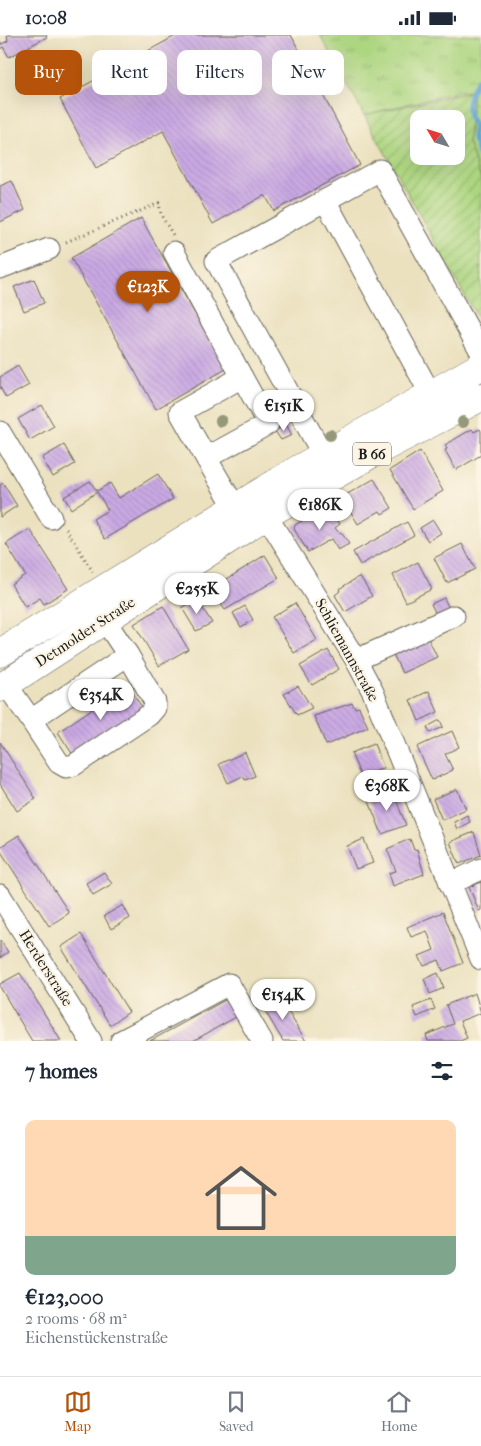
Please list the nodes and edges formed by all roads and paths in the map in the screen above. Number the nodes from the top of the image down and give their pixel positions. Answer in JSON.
{"nodes":[{"id":1,"x":325,"y":200,"type":"junction"},
{"id":2,"x":49,"y":249,"type":"joint"},
{"id":3,"x":174,"y":252,"type":"joint"},
{"id":4,"x":0,"y":267,"type":"edge"},
{"id":5,"x":481,"y":352,"type":"edge"},
{"id":6,"x":481,"y":366,"type":"edge"},
{"id":7,"x":276,"y":370,"type":"junction"},
{"id":8,"x":245,"y":383,"type":"junction"},
{"id":9,"x":430,"y":393,"type":"junction"},
{"id":10,"x":481,"y":397,"type":"edge"},
{"id":11,"x":0,"y":432,"type":"edge"},
{"id":12,"x":323,"y":455,"type":"junction"},
{"id":13,"x":206,"y":458,"type":"junction"},
{"id":14,"x":235,"y":507,"type":"junction"},
{"id":15,"x":266,"y":515,"type":"junction"},
{"id":16,"x":51,"y":518,"type":"joint"},
{"id":17,"x":95,"y":575,"type":"dead end"},
{"id":18,"x":454,"y":616,"type":"dead end"},
{"id":19,"x":104,"y":619,"type":"junction"},
{"id":20,"x":0,"y":653,"type":"edge"},
{"id":21,"x":128,"y":655,"type":"junction"},
{"id":22,"x":356,"y":660,"type":"junction"},
{"id":23,"x":3,"y":686,"type":"edge"},
{"id":24,"x":30,"y":720,"type":"junction"},
{"id":25,"x":481,"y":869,"type":"edge"},
{"id":26,"x":450,"y":883,"type":"junction"},
{"id":27,"x":0,"y":895,"type":"edge"},
{"id":28,"x":481,"y":959,"type":"edge"},
{"id":29,"x":91,"y":1041,"type":"edge"},
{"id":30,"x":121,"y":1041,"type":"edge"},
{"id":31,"x":262,"y":1041,"type":"edge"}],
"edges":[{"from":1,"to":5,"type":"street"},
{"from":1,"to":7,"type":"street"},
{"from":1,"to":9,"type":"street"},
{"from":2,"to":3,"type":"path"},
{"from":2,"to":4,"type":"street"},
{"from":3,"to":8,"type":"street"},
{"from":6,"to":9,"type":"main road","name":"Detmolder Straße","number":"B 66"},
{"from":7,"to":8,"type":"street"},
{"from":7,"to":12,"type":"street"},
{"from":8,"to":13,"type":"street"},
{"from":8,"to":13,"type":"street"},
{"from":9,"to":12,"type":"main road","name":"Detmolder Straße","number":"B 66"},
{"from":10,"to":15,"type":"main road","name":"Detmolder Straße","number":"B 66"},
{"from":11,"to":16,"type":"street"},
{"from":12,"to":14,"type":"main road","name":"Detmolder Straße","number":"B 66"},
{"from":13,"to":14,"type":"street"},
{"from":14,"to":20,"type":"main road","name":"Detmolder Straße","number":"B 66"},
{"from":15,"to":19,"type":"main road","name":"Detmolder Straße","number":"B 66"},
{"from":15,"to":22,"type":"street","name":"Schliemannstraße"},
{"from":16,"to":17,"type":"path"},
{"from":18,"to":22,"type":"street"},
{"from":19,"to":21,"type":"street"},
{"from":19,"to":23,"type":"main road","name":"Detmolder Straße","number":"B 66"},
{"from":21,"to":24,"type":"street"},
{"from":21,"to":24,"type":"street"},
{"from":22,"to":26,"type":"street","name":"Schliemannstraße"},
{"from":23,"to":24,"type":"street"},
{"from":25,"to":26,"type":"street"},
{"from":26,"to":28,"type":"street","name":"Schliemannstraße"},
{"from":27,"to":29,"type":"street","name":"Herderstraße"},
{"from":30,"to":31,"type":"street"}]}
